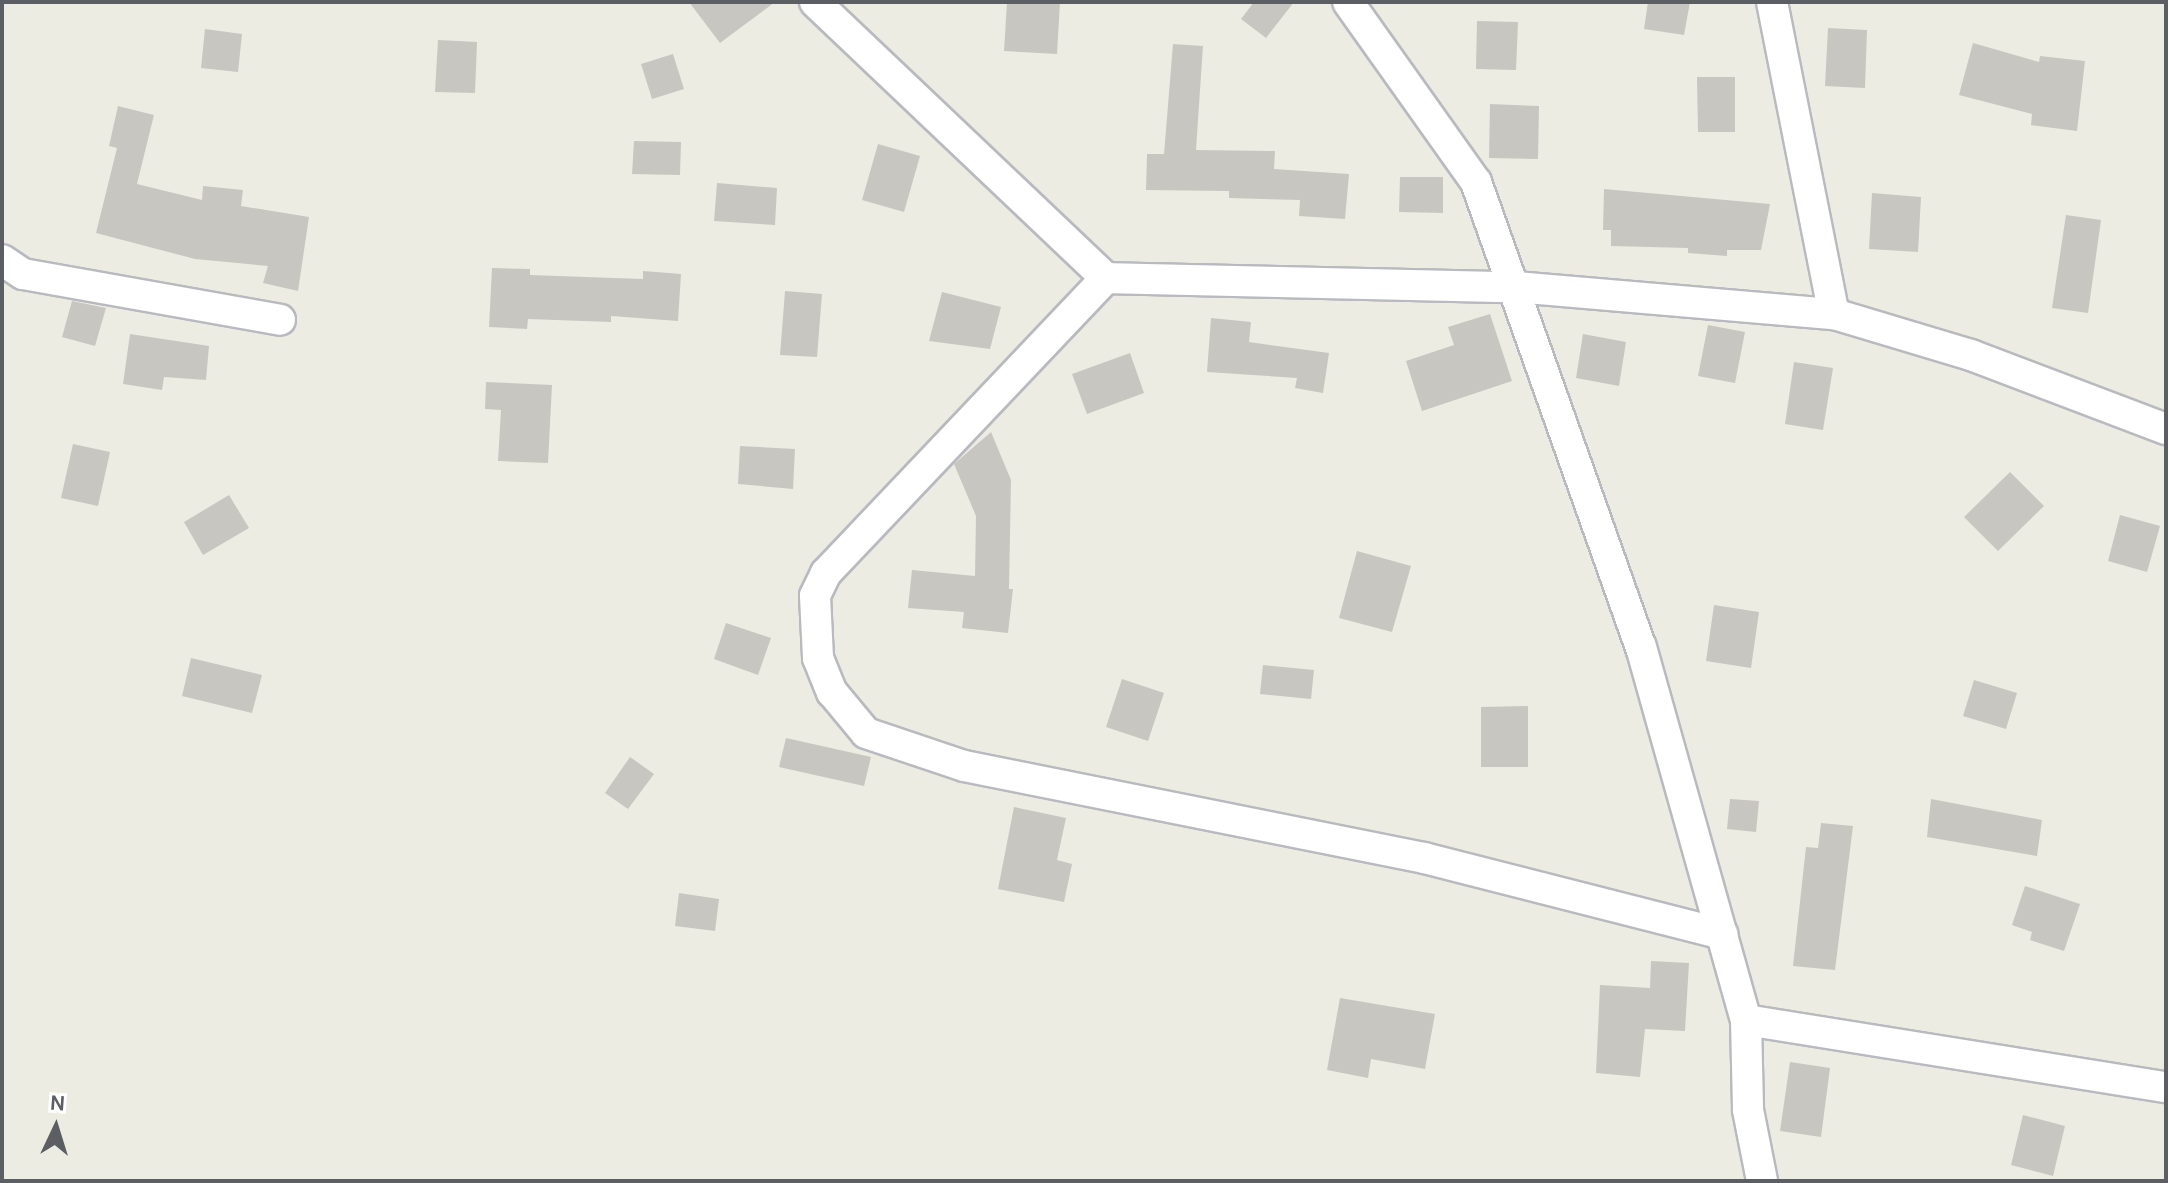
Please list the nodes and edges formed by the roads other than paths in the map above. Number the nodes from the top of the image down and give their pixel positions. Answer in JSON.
{"nodes":[{"id":1,"x":815,"y":2,"type":"edge"},
{"id":2,"x":1348,"y":2,"type":"edge"},
{"id":3,"x":1772,"y":2,"type":"edge"},
{"id":4,"x":2,"y":260,"type":"edge"},
{"id":5,"x":1106,"y":278,"type":"junction"},
{"id":6,"x":1516,"y":287,"type":"junction"},
{"id":7,"x":1834,"y":314,"type":"junction"},
{"id":8,"x":280,"y":320,"type":"dead end"},
{"id":9,"x":2166,"y":429,"type":"edge"},
{"id":10,"x":1722,"y":934,"type":"junction"},
{"id":11,"x":1746,"y":1020,"type":"junction"},
{"id":12,"x":2166,"y":1087,"type":"edge"},
{"id":13,"x":1762,"y":1181,"type":"edge"}],
"edges":[{"from":1,"to":5,"type":"street"},
{"from":2,"to":6,"type":"street"},
{"from":3,"to":7,"type":"street"},
{"from":4,"to":8,"type":"street"},
{"from":5,"to":6,"type":"street"},
{"from":5,"to":10,"type":"street"},
{"from":6,"to":7,"type":"street"},
{"from":6,"to":10,"type":"street"},
{"from":7,"to":9,"type":"street"},
{"from":10,"to":11,"type":"street"},
{"from":11,"to":12,"type":"street"},
{"from":11,"to":13,"type":"street"}]}
